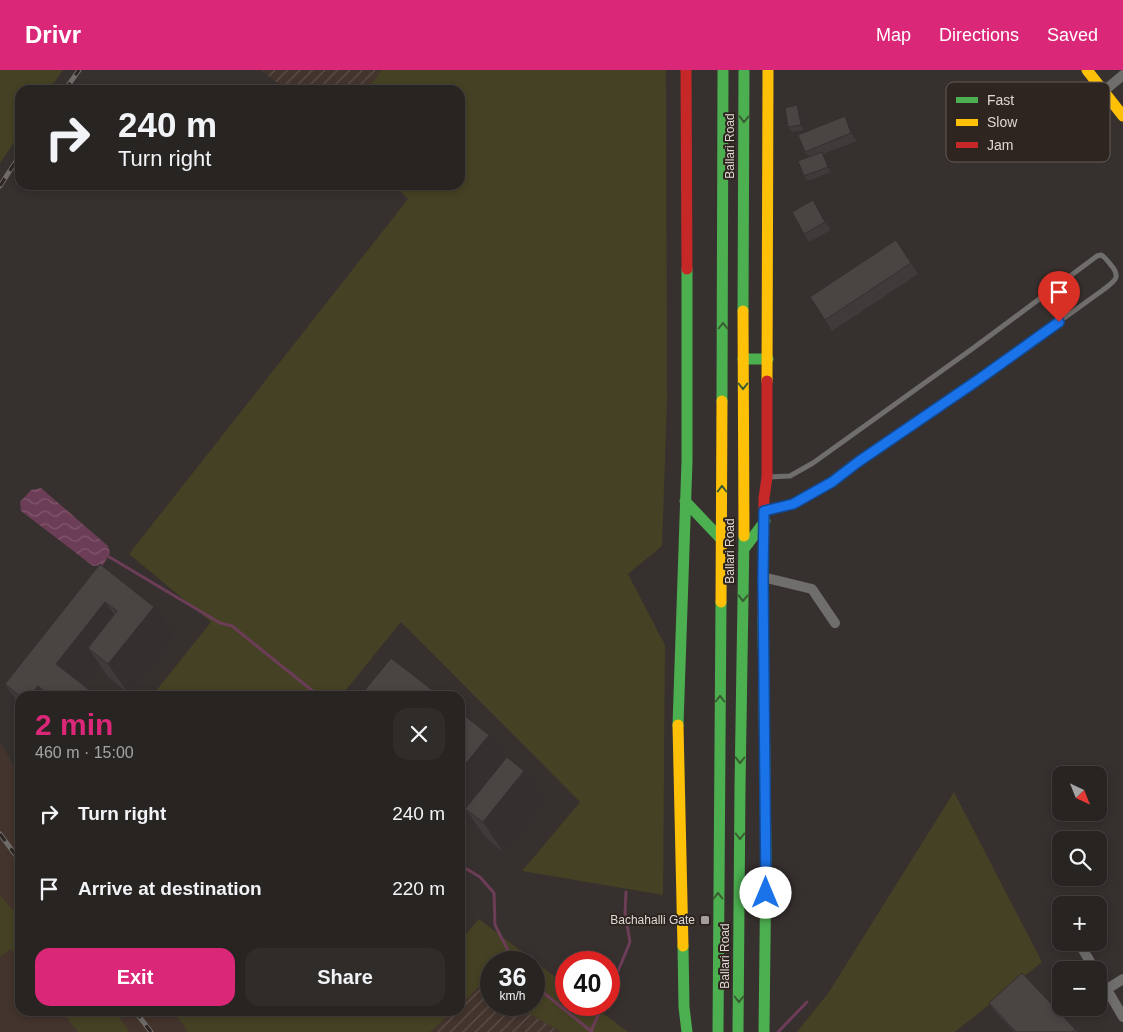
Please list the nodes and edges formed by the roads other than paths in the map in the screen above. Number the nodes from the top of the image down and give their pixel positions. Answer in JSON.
{"nodes":[{"id":1,"x":686,"y":70,"type":"edge"},
{"id":2,"x":723,"y":70,"type":"edge"},
{"id":3,"x":744,"y":70,"type":"edge"},
{"id":4,"x":768,"y":70,"type":"edge"},
{"id":5,"x":1087,"y":70,"type":"edge"},
{"id":6,"x":1123,"y":76,"type":"edge"},
{"id":7,"x":1097,"y":82,"type":"edge"},
{"id":8,"x":1110,"y":86,"type":"edge"},
{"id":9,"x":1110,"y":99,"type":"edge"},
{"id":10,"x":1123,"y":116,"type":"edge"},
{"id":11,"x":743,"y":359,"type":"junction"},
{"id":12,"x":768,"y":359,"type":"junction"},
{"id":13,"x":768,"y":478,"type":"junction"},
{"id":14,"x":686,"y":501,"type":"junction"},
{"id":15,"x":764,"y":516,"type":"junction"},
{"id":16,"x":722,"y":540,"type":"junction"},
{"id":17,"x":744,"y":549,"type":"junction"},
{"id":18,"x":763,"y":577,"type":"junction"},
{"id":19,"x":835,"y":623,"type":"dead end"},
{"id":20,"x":1123,"y":979,"type":"edge"},
{"id":21,"x":1107,"y":989,"type":"edge"},
{"id":22,"x":1107,"y":997,"type":"edge"},
{"id":23,"x":1123,"y":1017,"type":"edge"},
{"id":24,"x":687,"y":1032,"type":"edge"},
{"id":25,"x":718,"y":1032,"type":"edge"},
{"id":26,"x":738,"y":1032,"type":"edge"},
{"id":27,"x":764,"y":1032,"type":"edge"}],
"edges":[{"from":1,"to":14,"type":"main road"},
{"from":16,"to":2,"type":"main road","name":"Ballari Road","one_way":true},
{"from":3,"to":11,"type":"main road","name":"Ballari Road","one_way":true},
{"from":4,"to":12,"type":"main road"},
{"from":5,"to":7,"type":"main road"},
{"from":6,"to":8,"type":"street"},
{"from":9,"to":10,"type":"main road"},
{"from":11,"to":12,"type":"main road"},
{"from":11,"to":17,"type":"main road","name":"Ballari Road","one_way":true},
{"from":12,"to":13,"type":"main road"},
{"from":13,"to":15,"type":"main road"},
{"from":13,"to":15,"type":"lane"},
{"from":14,"to":16,"type":"main road"},
{"from":14,"to":24,"type":"main road"},
{"from":15,"to":17,"type":"main road"},
{"from":15,"to":18,"type":"main road"},
{"from":25,"to":16,"type":"main road","name":"Ballari Road","one_way":true},
{"from":17,"to":26,"type":"main road","name":"Ballari Road","one_way":true},
{"from":18,"to":19,"type":"street"},
{"from":18,"to":27,"type":"main road"},
{"from":20,"to":21,"type":"street"},
{"from":22,"to":23,"type":"street"}]}
